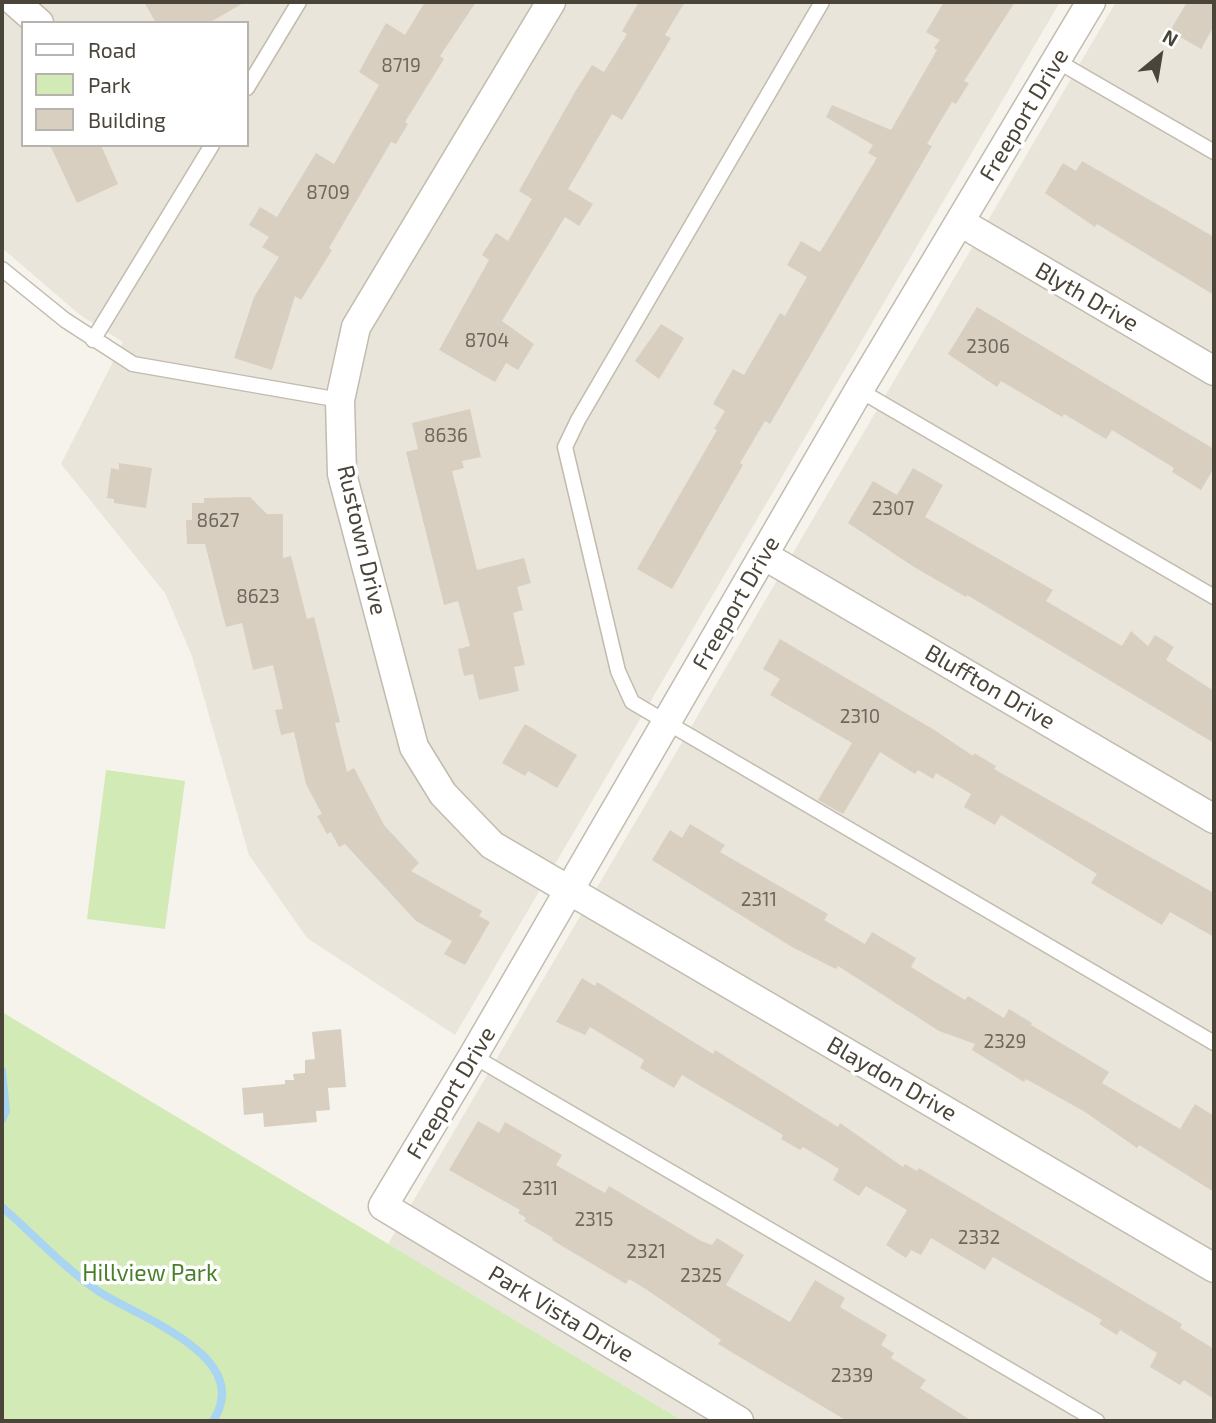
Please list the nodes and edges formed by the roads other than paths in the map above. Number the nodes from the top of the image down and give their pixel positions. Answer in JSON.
{"nodes":[{"id":1,"x":15,"y":2,"type":"edge"},
{"id":2,"x":299,"y":2,"type":"edge"},
{"id":3,"x":551,"y":2,"type":"edge"},
{"id":4,"x":822,"y":2,"type":"edge"},
{"id":5,"x":1091,"y":2,"type":"edge"},
{"id":6,"x":37,"y":21,"type":"edge"},
{"id":7,"x":1057,"y":61,"type":"junction"},
{"id":8,"x":248,"y":86,"type":"edge"},
{"id":9,"x":211,"y":147,"type":"edge"},
{"id":10,"x":1214,"y":152,"type":"edge"},
{"id":11,"x":960,"y":222,"type":"junction"},
{"id":12,"x":2,"y":269,"type":"edge"},
{"id":13,"x":93,"y":340,"type":"junction"},
{"id":14,"x":1214,"y":371,"type":"edge"},
{"id":15,"x":859,"y":390,"type":"junction"},
{"id":16,"x":340,"y":400,"type":"junction"},
{"id":17,"x":765,"y":555,"type":"junction"},
{"id":18,"x":1214,"y":597,"type":"edge"},
{"id":19,"x":667,"y":722,"type":"junction"},
{"id":20,"x":1214,"y":819,"type":"edge"},
{"id":21,"x":569,"y":891,"type":"junction"},
{"id":22,"x":1214,"y":1043,"type":"edge"},
{"id":23,"x":473,"y":1056,"type":"junction"},
{"id":24,"x":383,"y":1206,"type":"joint"},
{"id":25,"x":1214,"y":1268,"type":"edge"},
{"id":26,"x":739,"y":1421,"type":"edge"},
{"id":27,"x":1097,"y":1421,"type":"edge"}],
"edges":[{"from":1,"to":6,"type":"street"},
{"from":2,"to":8,"type":"lane"},
{"from":3,"to":16,"type":"street","name":"Rustown Drive"},
{"from":4,"to":19,"type":"lane"},
{"from":5,"to":7,"type":"street","name":"Freeport Drive"},
{"from":7,"to":10,"type":"lane"},
{"from":7,"to":11,"type":"street","name":"Freeport Drive"},
{"from":9,"to":13,"type":"lane"},
{"from":11,"to":14,"type":"street","name":"Blyth Drive"},
{"from":11,"to":15,"type":"street","name":"Freeport Drive"},
{"from":12,"to":13,"type":"lane"},
{"from":13,"to":16,"type":"lane"},
{"from":15,"to":17,"type":"street","name":"Freeport Drive"},
{"from":15,"to":18,"type":"lane"},
{"from":16,"to":21,"type":"street","name":"Rustown Drive"},
{"from":17,"to":19,"type":"street","name":"Freeport Drive"},
{"from":17,"to":20,"type":"street","name":"Bluffton Drive"},
{"from":19,"to":21,"type":"street","name":"Freeport Drive"},
{"from":19,"to":22,"type":"lane"},
{"from":21,"to":23,"type":"street","name":"Freeport Drive"},
{"from":21,"to":25,"type":"street","name":"Blaydon Drive"},
{"from":23,"to":24,"type":"street","name":"Freeport Drive"},
{"from":23,"to":27,"type":"lane"},
{"from":24,"to":26,"type":"street","name":"Park Vista Drive"}]}
